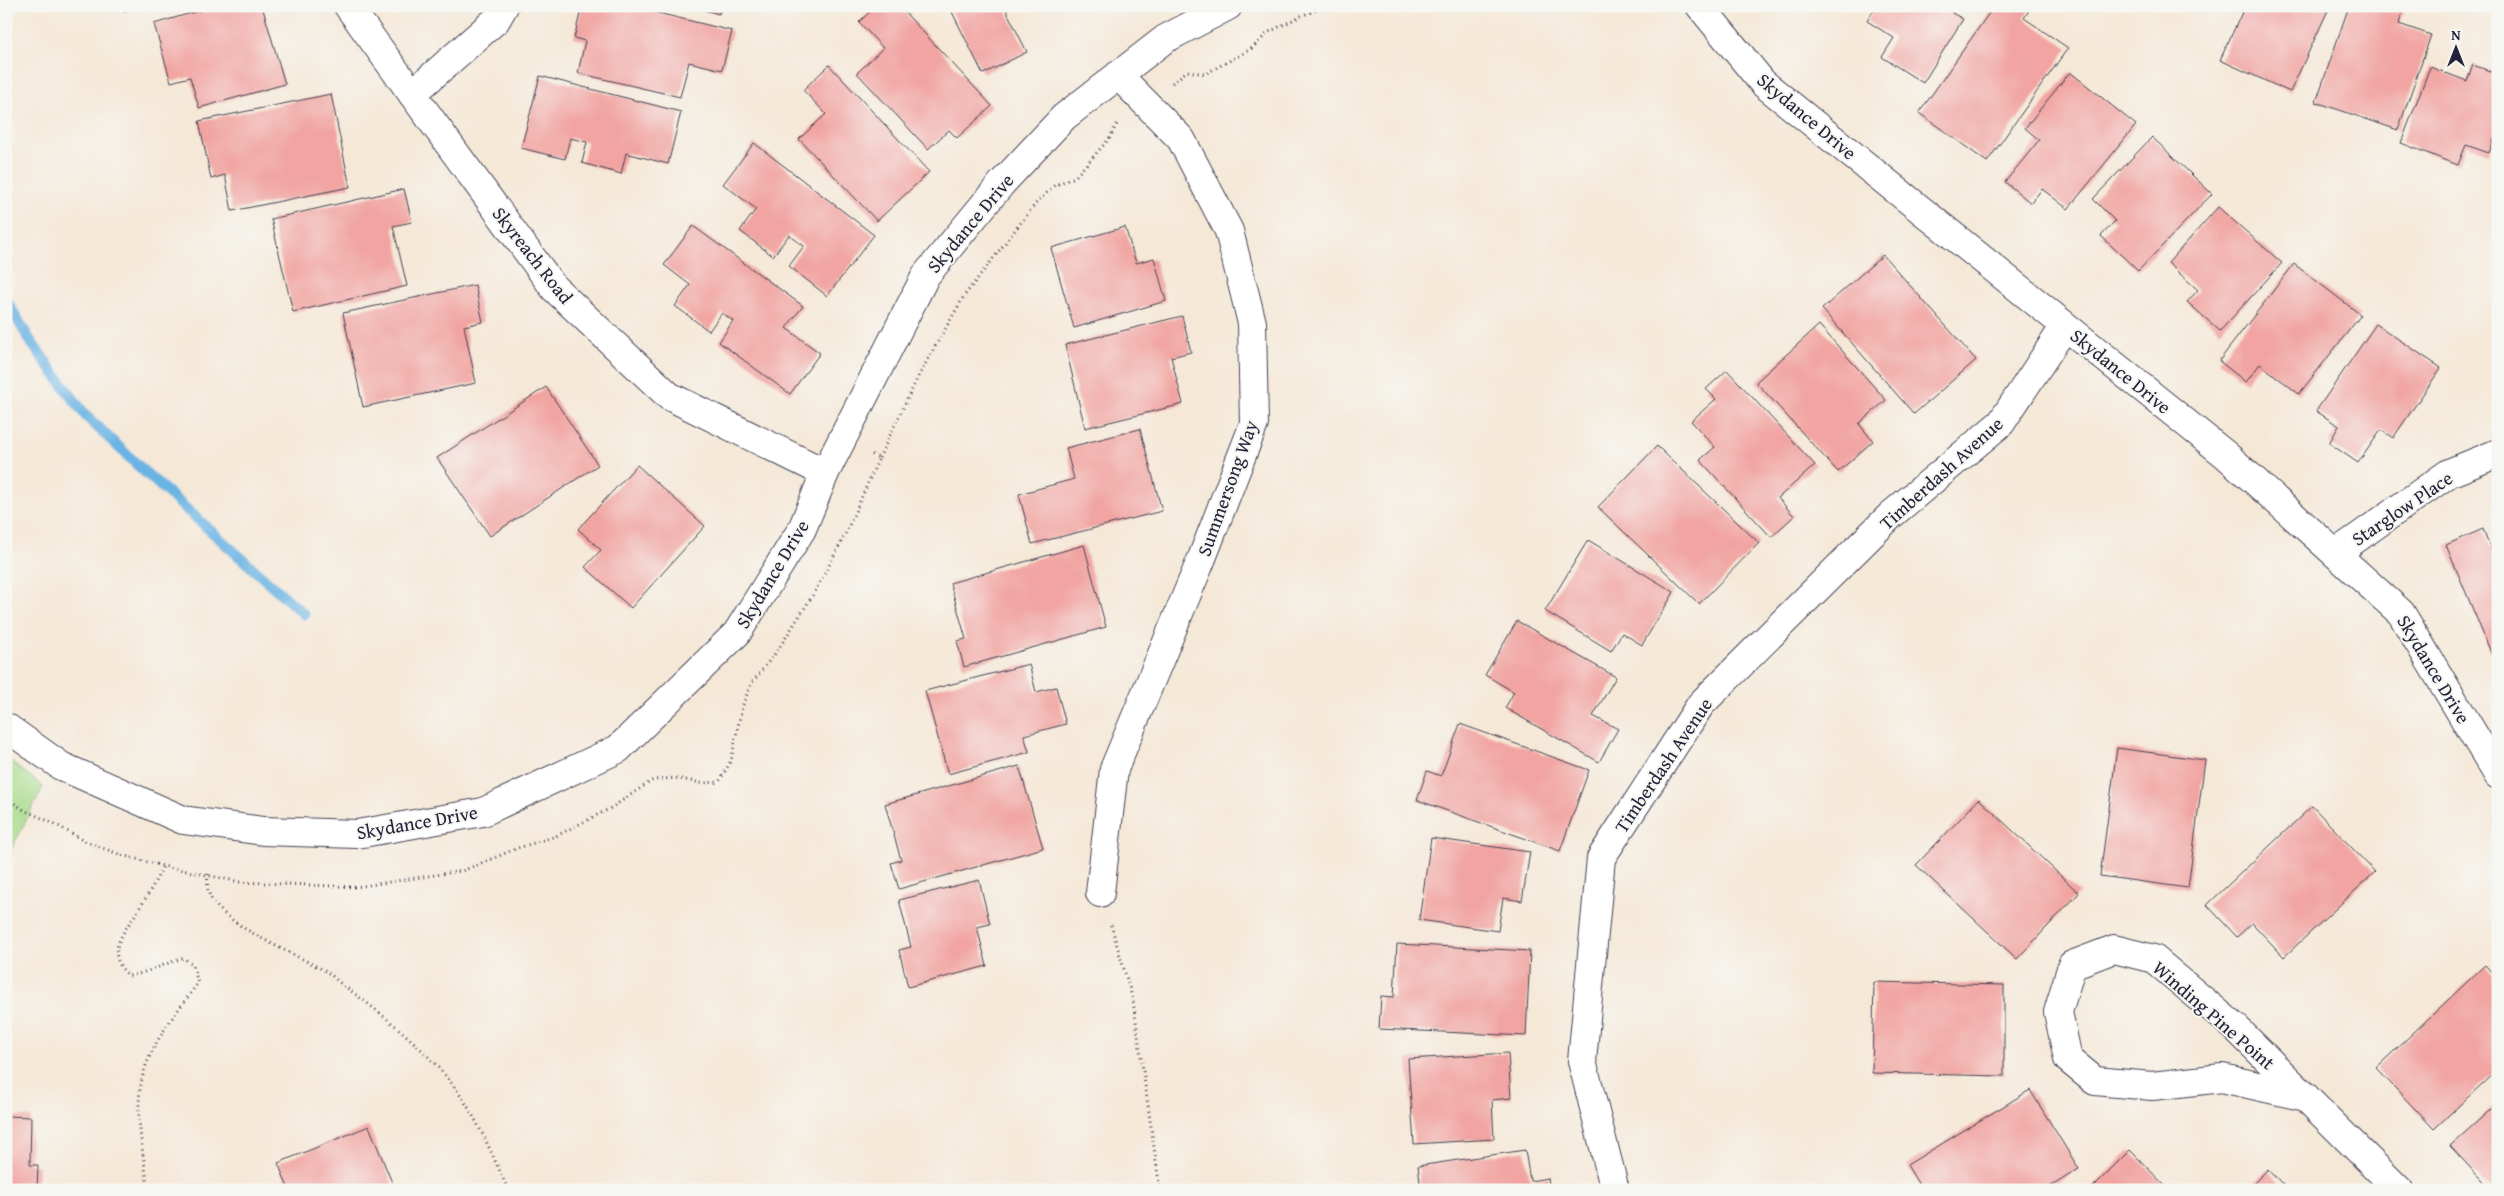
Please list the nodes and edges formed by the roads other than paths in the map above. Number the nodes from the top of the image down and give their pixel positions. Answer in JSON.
{"nodes":[{"id":1,"x":348,"y":6,"type":"edge"},
{"id":2,"x":504,"y":6,"type":"edge"},
{"id":3,"x":1228,"y":6,"type":"edge"},
{"id":4,"x":1700,"y":6,"type":"edge"},
{"id":5,"x":1118,"y":75,"type":"junction"},
{"id":6,"x":412,"y":94,"type":"junction"},
{"id":7,"x":2065,"y":326,"type":"junction"},
{"id":8,"x":2498,"y":453,"type":"edge"},
{"id":9,"x":824,"y":473,"type":"junction"},
{"id":10,"x":2336,"y":553,"type":"junction"},
{"id":11,"x":6,"y":727,"type":"edge"},
{"id":12,"x":2498,"y":775,"type":"edge"},
{"id":13,"x":1100,"y":894,"type":"road end"},
{"id":14,"x":2306,"y":1097,"type":"junction"},
{"id":15,"x":1616,"y":1190,"type":"edge"},
{"id":16,"x":2399,"y":1190,"type":"edge"}],
"edges":[{"from":1,"to":6,"type":"street","name":"Skyreach Road"},
{"from":2,"to":6,"type":"street"},
{"from":3,"to":5,"type":"street","name":"Skydance Drive"},
{"from":4,"to":7,"type":"street","name":"Skydance Drive"},
{"from":5,"to":9,"type":"street","name":"Skydance Drive"},
{"from":5,"to":13,"type":"street","name":"Summersong Way"},
{"from":6,"to":9,"type":"street","name":"Skyreach Road"},
{"from":7,"to":10,"type":"street","name":"Skydance Drive"},
{"from":7,"to":15,"type":"street","name":"Timberdash Avenue"},
{"from":8,"to":10,"type":"street","name":"Starglow Place"},
{"from":9,"to":11,"type":"street","name":"Skydance Drive"},
{"from":10,"to":12,"type":"street","name":"Skydance Drive"},
{"from":14,"to":14,"type":"street","name":"Winding Pine Point"},
{"from":14,"to":16,"type":"street","name":"Winding Pine Point"}]}
